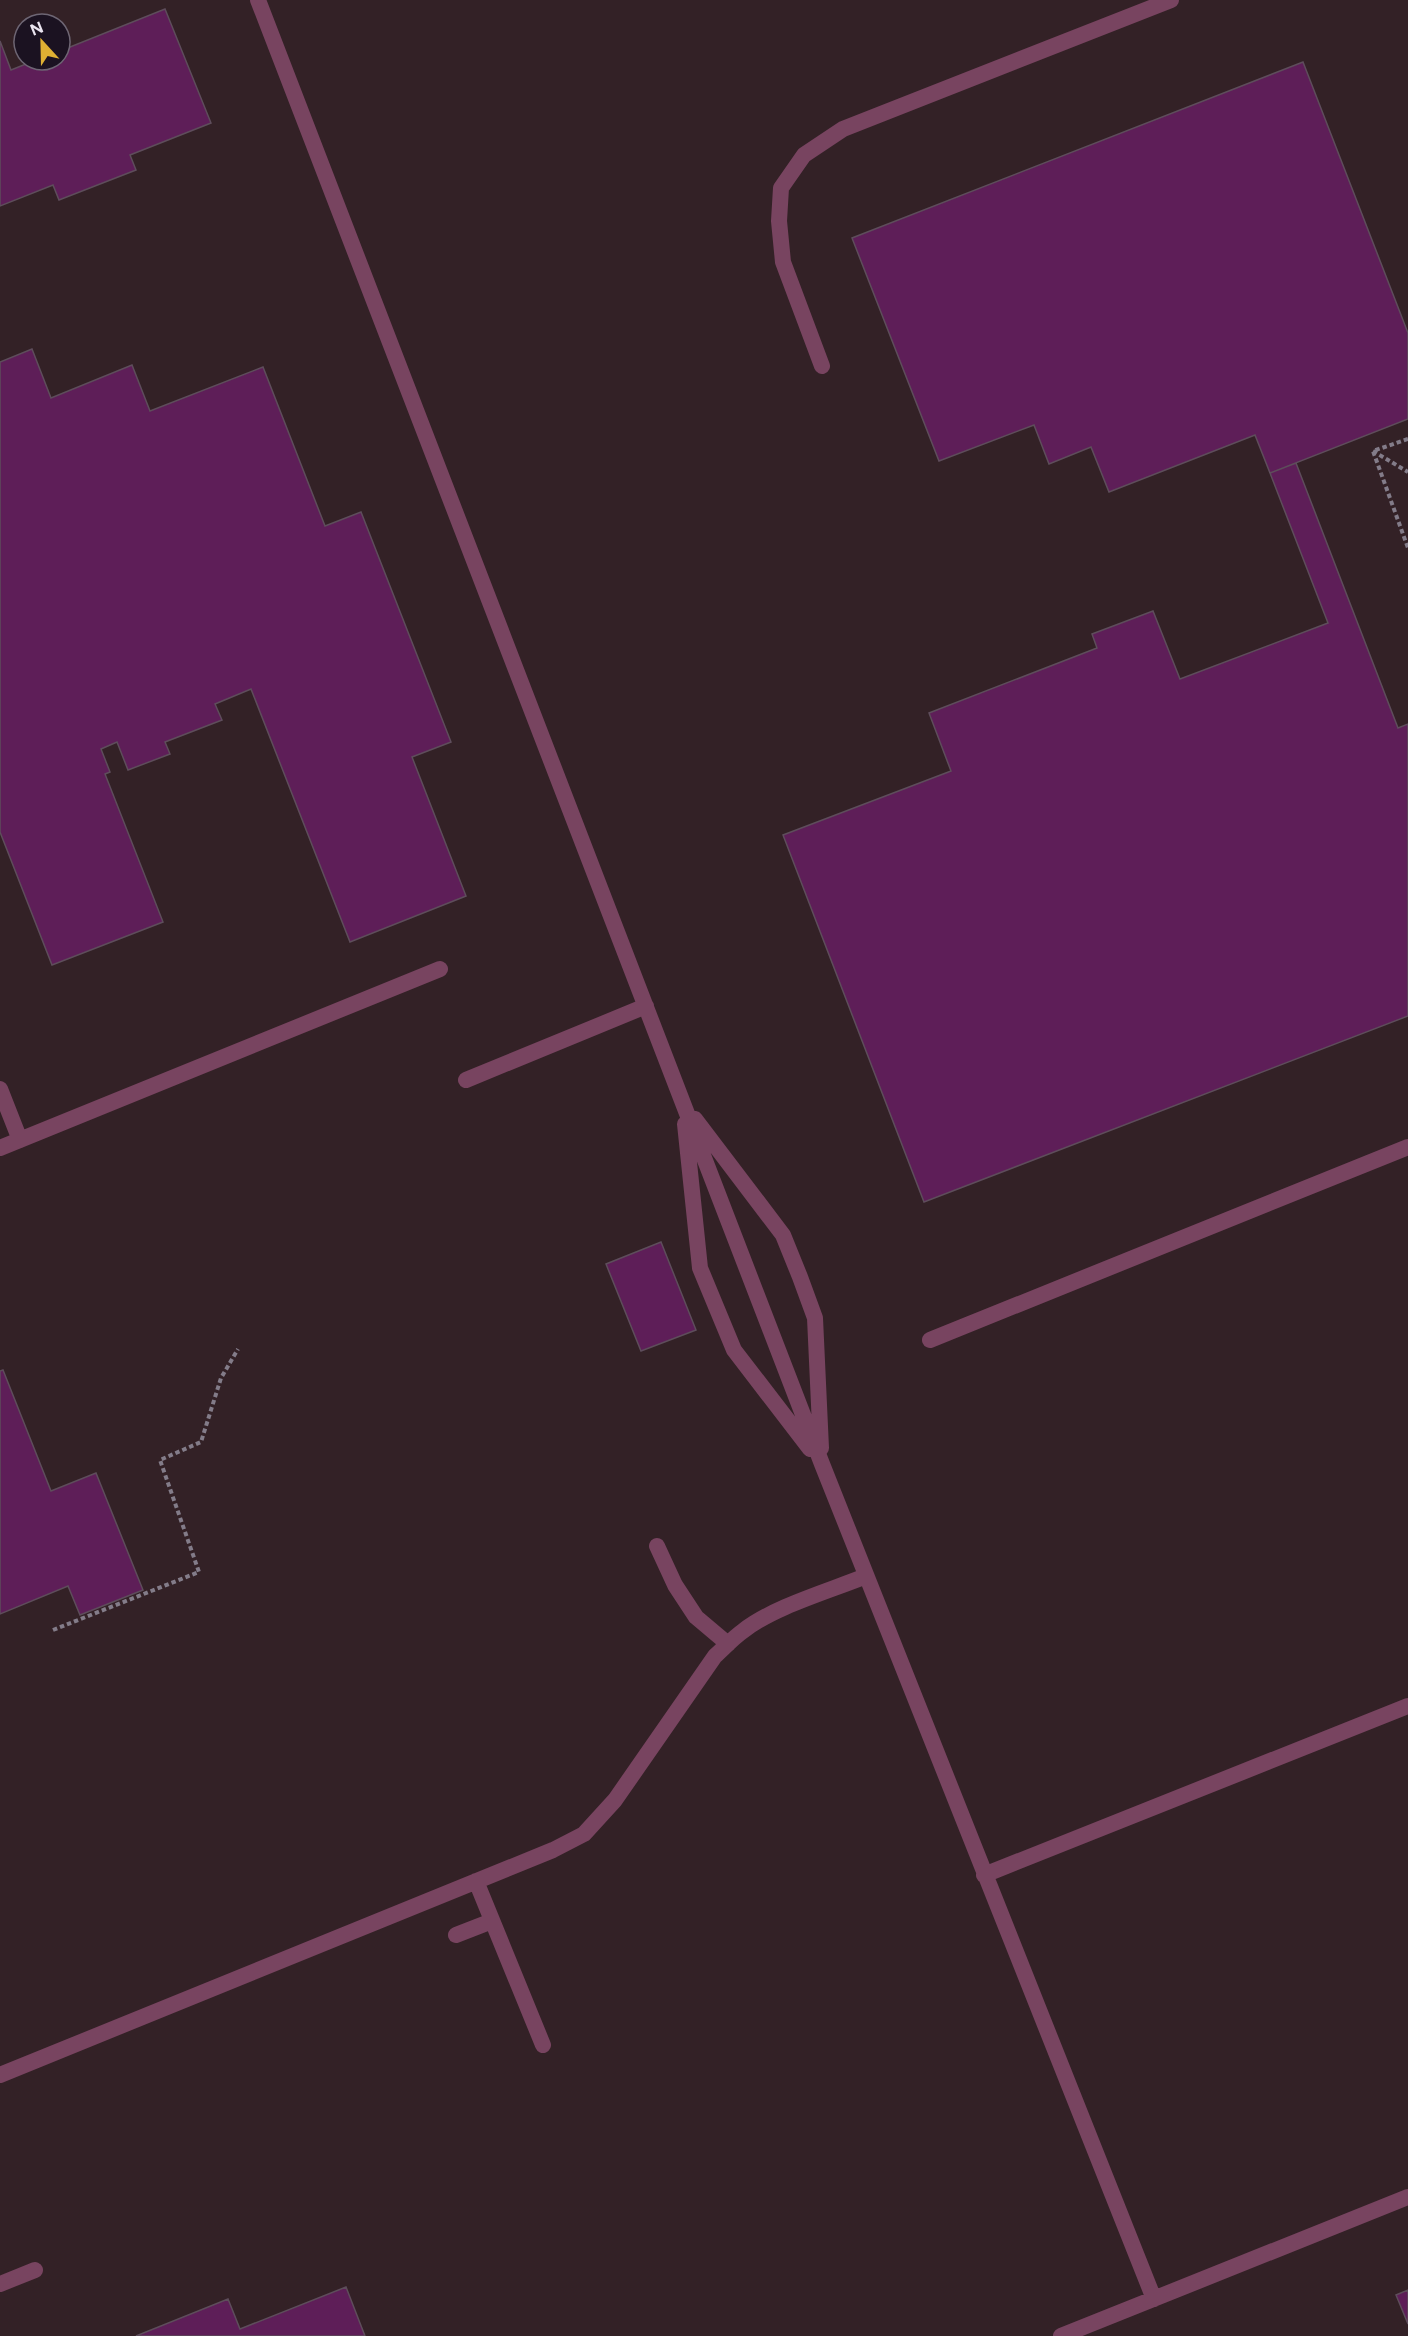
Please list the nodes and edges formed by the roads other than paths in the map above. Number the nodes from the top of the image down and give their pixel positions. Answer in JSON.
{"nodes":[{"id":1,"x":258,"y":0,"type":"edge"},
{"id":2,"x":1171,"y":0,"type":"edge"},
{"id":3,"x":822,"y":366,"type":"dead end"},
{"id":4,"x":440,"y":969,"type":"dead end"},
{"id":5,"x":646,"y":1006,"type":"junction"},
{"id":6,"x":466,"y":1080,"type":"dead end"},
{"id":7,"x":0,"y":1089,"type":"edge"},
{"id":8,"x":683,"y":1103,"type":"junction"},
{"id":9,"x":20,"y":1140,"type":"junction"},
{"id":10,"x":1408,"y":1146,"type":"edge"},
{"id":11,"x":0,"y":1148,"type":"edge"},
{"id":12,"x":930,"y":1340,"type":"dead end"},
{"id":13,"x":822,"y":1464,"type":"junction"},
{"id":14,"x":657,"y":1546,"type":"dead end"},
{"id":15,"x":866,"y":1576,"type":"junction"},
{"id":16,"x":728,"y":1644,"type":"junction"},
{"id":17,"x":1408,"y":1706,"type":"edge"},
{"id":18,"x":984,"y":1875,"type":"junction"},
{"id":19,"x":476,"y":1881,"type":"junction"},
{"id":20,"x":492,"y":1921,"type":"junction"},
{"id":21,"x":456,"y":1935,"type":"dead end"},
{"id":22,"x":543,"y":2046,"type":"dead end"},
{"id":23,"x":0,"y":2075,"type":"edge"},
{"id":24,"x":1408,"y":2197,"type":"edge"},
{"id":25,"x":35,"y":2270,"type":"dead end"},
{"id":26,"x":0,"y":2284,"type":"edge"},
{"id":27,"x":1154,"y":2299,"type":"junction"},
{"id":28,"x":1061,"y":2336,"type":"edge"}],
"edges":[{"from":1,"to":5,"type":"lane"},
{"from":2,"to":3,"type":"lane"},
{"from":4,"to":9,"type":"lane"},
{"from":5,"to":6,"type":"lane"},
{"from":5,"to":8,"type":"lane"},
{"from":7,"to":9,"type":"lane"},
{"from":8,"to":13,"type":"lane"},
{"from":8,"to":13,"type":"lane"},
{"from":8,"to":13,"type":"lane"},
{"from":9,"to":11,"type":"lane"},
{"from":10,"to":12,"type":"lane"},
{"from":13,"to":15,"type":"lane"},
{"from":14,"to":16,"type":"lane"},
{"from":15,"to":16,"type":"lane"},
{"from":15,"to":18,"type":"lane"},
{"from":16,"to":19,"type":"lane"},
{"from":17,"to":18,"type":"lane"},
{"from":18,"to":27,"type":"lane"},
{"from":19,"to":20,"type":"lane"},
{"from":19,"to":23,"type":"lane"},
{"from":20,"to":21,"type":"lane"},
{"from":20,"to":22,"type":"lane"},
{"from":24,"to":27,"type":"lane"},
{"from":25,"to":26,"type":"lane"},
{"from":27,"to":28,"type":"lane"}]}
